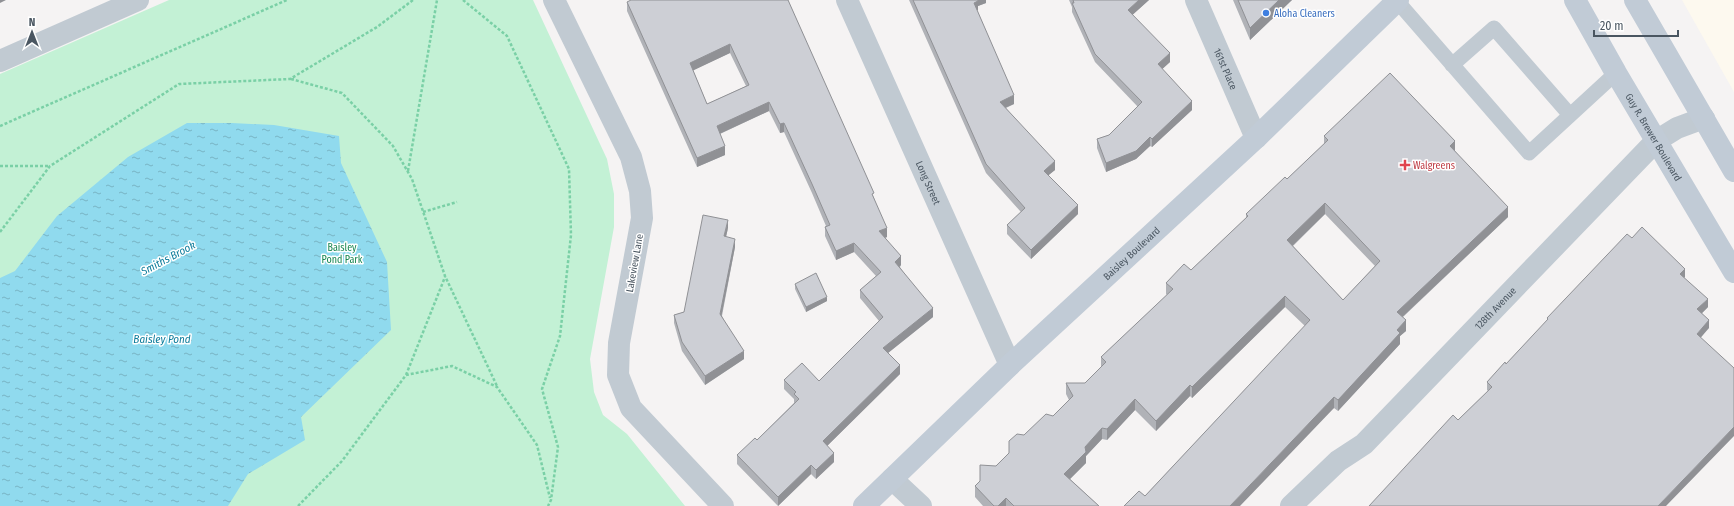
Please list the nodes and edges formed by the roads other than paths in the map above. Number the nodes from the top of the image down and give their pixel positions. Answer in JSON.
{"nodes":[{"id":1,"x":138,"y":0,"type":"edge"},
{"id":2,"x":554,"y":0,"type":"edge"},
{"id":3,"x":847,"y":0,"type":"edge"},
{"id":4,"x":1196,"y":0,"type":"edge"},
{"id":5,"x":1575,"y":0,"type":"edge"},
{"id":6,"x":1635,"y":0,"type":"edge"},
{"id":7,"x":1397,"y":1,"type":"edge"},
{"id":8,"x":0,"y":61,"type":"edge"},
{"id":9,"x":1452,"y":65,"type":"junction"},
{"id":10,"x":1616,"y":73,"type":"junction"},
{"id":11,"x":1570,"y":115,"type":"junction"},
{"id":12,"x":1704,"y":118,"type":"junction"},
{"id":13,"x":1256,"y":138,"type":"junction"},
{"id":14,"x":1656,"y":141,"type":"junction"},
{"id":15,"x":1734,"y":171,"type":"edge"},
{"id":16,"x":1734,"y":272,"type":"edge"},
{"id":17,"x":1010,"y":365,"type":"junction"},
{"id":18,"x":892,"y":479,"type":"junction"},
{"id":19,"x":723,"y":506,"type":"edge"},
{"id":20,"x":864,"y":506,"type":"edge"},
{"id":21,"x":921,"y":506,"type":"edge"},
{"id":22,"x":1291,"y":506,"type":"edge"}],
"edges":[{"from":1,"to":8,"type":"street"},
{"from":2,"to":19,"type":"street","name":"Lakeview Lane"},
{"from":3,"to":17,"type":"street","name":"Long Street"},
{"from":4,"to":13,"type":"street","name":"161st Place"},
{"from":5,"to":10,"type":"main road","name":"Guy R. Brewer Boulevard"},
{"from":6,"to":12,"type":"main road"},
{"from":7,"to":9,"type":"lane"},
{"from":7,"to":13,"type":"main road","name":"Baisley Boulevard"},
{"from":9,"to":11,"type":"lane"},
{"from":9,"to":11,"type":"lane"},
{"from":10,"to":11,"type":"lane"},
{"from":10,"to":14,"type":"main road","name":"Guy R. Brewer Boulevard"},
{"from":12,"to":14,"type":"street","name":"128th Avenue"},
{"from":12,"to":15,"type":"main road"},
{"from":13,"to":17,"type":"main road","name":"Baisley Boulevard"},
{"from":14,"to":16,"type":"main road","name":"Guy R. Brewer Boulevard"},
{"from":14,"to":22,"type":"street","name":"128th Avenue"},
{"from":17,"to":18,"type":"main road","name":"Baisley Boulevard"},
{"from":18,"to":20,"type":"main road","name":"Baisley Boulevard"},
{"from":18,"to":21,"type":"street"}]}
